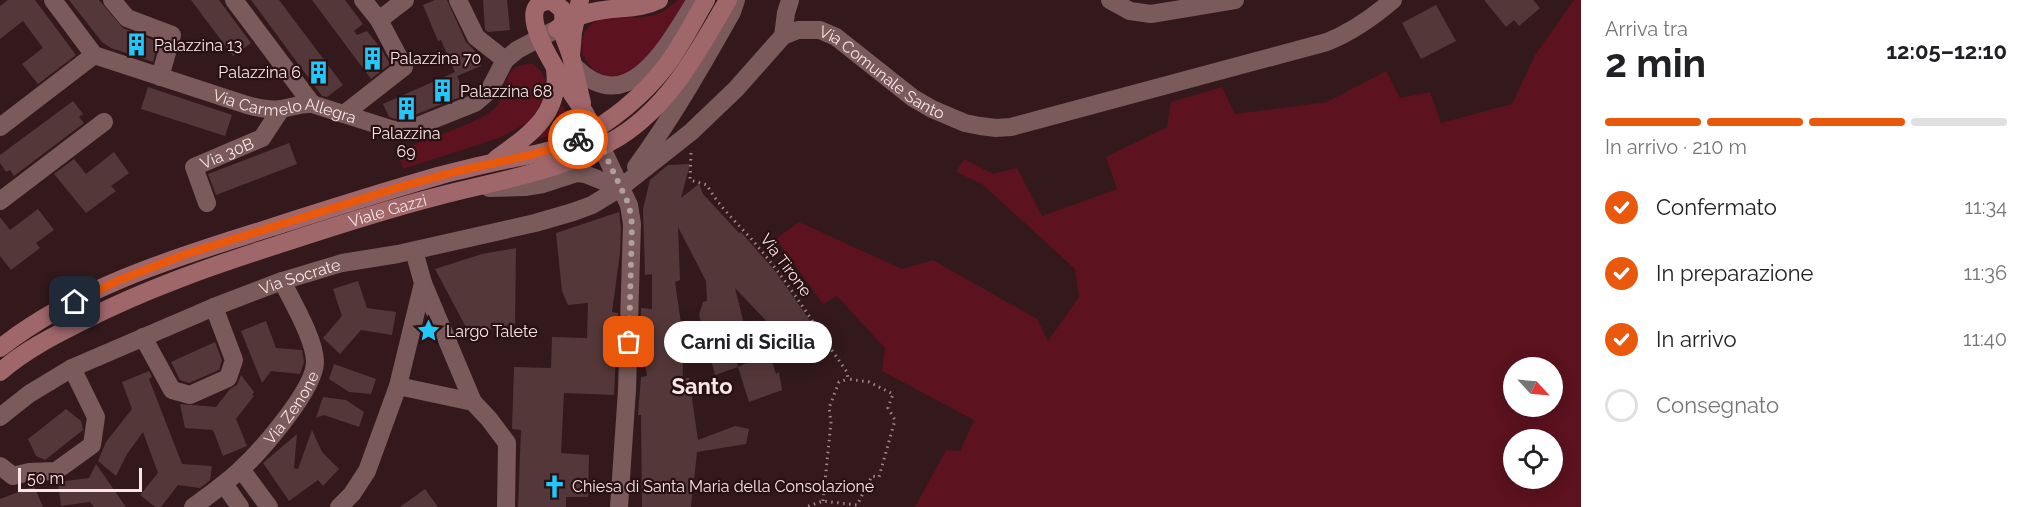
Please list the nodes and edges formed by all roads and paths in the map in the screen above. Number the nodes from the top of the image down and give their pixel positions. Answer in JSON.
{"nodes":[{"id":1,"x":112,"y":0,"type":"edge"},
{"id":2,"x":234,"y":0,"type":"edge"},
{"id":3,"x":363,"y":0,"type":"edge"},
{"id":4,"x":405,"y":0,"type":"edge"},
{"id":5,"x":458,"y":0,"type":"edge"},
{"id":6,"x":558,"y":0,"type":"edge"},
{"id":7,"x":637,"y":0,"type":"edge"},
{"id":8,"x":696,"y":0,"type":"edge"},
{"id":9,"x":706,"y":0,"type":"edge"},
{"id":10,"x":728,"y":0,"type":"edge"},
{"id":11,"x":736,"y":0,"type":"edge"},
{"id":12,"x":790,"y":0,"type":"edge"},
{"id":13,"x":1110,"y":0,"type":"edge"},
{"id":14,"x":1235,"y":0,"type":"edge"},
{"id":15,"x":1393,"y":0,"type":"edge"},
{"id":16,"x":552,"y":1,"type":"edge"},
{"id":17,"x":657,"y":1,"type":"edge"},
{"id":18,"x":57,"y":2,"type":"edge"},
{"id":19,"x":552,"y":19,"type":"edge"},
{"id":20,"x":379,"y":20,"type":"junction"},
{"id":21,"x":783,"y":36,"type":"junction"},
{"id":22,"x":94,"y":55,"type":"junction"},
{"id":23,"x":511,"y":55,"type":"junction"},
{"id":24,"x":573,"y":62,"type":"junction"},
{"id":25,"x":555,"y":69,"type":"junction"},
{"id":26,"x":160,"y":78,"type":"junction"},
{"id":27,"x":690,"y":86,"type":"junction"},
{"id":28,"x":312,"y":104,"type":"junction"},
{"id":29,"x":281,"y":109,"type":"junction"},
{"id":30,"x":715,"y":109,"type":"junction"},
{"id":31,"x":584,"y":111,"type":"junction"},
{"id":32,"x":344,"y":114,"type":"junction"},
{"id":33,"x":104,"y":122,"type":"dead end"},
{"id":34,"x":0,"y":127,"type":"edge"},
{"id":35,"x":593,"y":129,"type":"junction"},
{"id":36,"x":691,"y":132,"type":"junction"},
{"id":37,"x":601,"y":146,"type":"junction"},
{"id":38,"x":491,"y":163,"type":"junction"},
{"id":39,"x":470,"y":188,"type":"junction"},
{"id":40,"x":621,"y":188,"type":"junction"},
{"id":41,"x":0,"y":201,"type":"edge"},
{"id":42,"x":207,"y":203,"type":"dead end"},
{"id":43,"x":414,"y":251,"type":"junction"},
{"id":44,"x":282,"y":281,"type":"junction"},
{"id":45,"x":423,"y":283,"type":"junction"},
{"id":46,"x":214,"y":307,"type":"junction"},
{"id":47,"x":143,"y":337,"type":"junction"},
{"id":48,"x":0,"y":348,"type":"edge"},
{"id":49,"x":72,"y":368,"type":"junction"},
{"id":50,"x":0,"y":372,"type":"edge"},
{"id":51,"x":848,"y":379,"type":"junction"},
{"id":52,"x":395,"y":394,"type":"junction"},
{"id":53,"x":473,"y":402,"type":"junction"},
{"id":54,"x":0,"y":417,"type":"edge"},
{"id":55,"x":0,"y":466,"type":"edge"},
{"id":56,"x":241,"y":469,"type":"junction"},
{"id":57,"x":224,"y":484,"type":"junction"},
{"id":58,"x":823,"y":501,"type":"junction"},
{"id":59,"x":193,"y":507,"type":"edge"},
{"id":60,"x":240,"y":507,"type":"edge"},
{"id":61,"x":269,"y":507,"type":"edge"},
{"id":62,"x":339,"y":507,"type":"edge"},
{"id":63,"x":506,"y":507,"type":"edge"},
{"id":64,"x":619,"y":507,"type":"edge"},
{"id":65,"x":806,"y":507,"type":"edge"}],
"edges":[{"from":1,"to":26,"type":"street"},
{"from":2,"to":28,"type":"street"},
{"from":3,"to":20,"type":"street"},
{"from":4,"to":20,"type":"street"},
{"from":5,"to":23,"type":"street"},
{"from":6,"to":16,"type":"main road"},
{"from":7,"to":17,"type":"main road"},
{"from":8,"to":24,"type":"street"},
{"from":9,"to":35,"type":"main road","name":"Viale Gazzi"},
{"from":10,"to":37,"type":"main road","name":"Viale Gazzi"},
{"from":11,"to":27,"type":"street"},
{"from":12,"to":21,"type":"street"},
{"from":13,"to":14,"type":"street"},
{"from":15,"to":21,"type":"street","name":"Via Comunale Santo"},
{"from":16,"to":19,"type":"main road"},
{"from":16,"to":19,"type":"main road"},
{"from":17,"to":19,"type":"main road"},
{"from":18,"to":22,"type":"street"},
{"from":19,"to":23,"type":"street"},
{"from":19,"to":24,"type":"main road"},
{"from":19,"to":25,"type":"main road"},
{"from":20,"to":32,"type":"street"},
{"from":21,"to":30,"type":"street"},
{"from":22,"to":26,"type":"street","name":"Via Carmelo Allegra"},
{"from":22,"to":34,"type":"street"},
{"from":23,"to":25,"type":"street"},
{"from":23,"to":32,"type":"street","name":"Via Carmelo Allegra"},
{"from":24,"to":31,"type":"main road"},
{"from":25,"to":31,"type":"main road"},
{"from":25,"to":38,"type":"main road"},
{"from":26,"to":29,"type":"street","name":"Via Carmelo Allegra"},
{"from":27,"to":30,"type":"street"},
{"from":27,"to":40,"type":"street"},
{"from":28,"to":29,"type":"street","name":"Via Carmelo Allegra"},
{"from":28,"to":32,"type":"street","name":"Via Carmelo Allegra"},
{"from":29,"to":42,"type":"street","name":"Via 30B"},
{"from":30,"to":36,"type":"street"},
{"from":31,"to":35,"type":"main road"},
{"from":33,"to":41,"type":"street"},
{"from":35,"to":37,"type":"main road"},
{"from":35,"to":38,"type":"main road","name":"Viale Gazzi"},
{"from":36,"to":40,"type":"street"},
{"from":36,"to":51,"type":"path","name":"Via Tirone"},
{"from":37,"to":39,"type":"main road","name":"Viale Gazzi"},
{"from":37,"to":40,"type":"street"},
{"from":38,"to":48,"type":"main road","name":"Viale Gazzi"},
{"from":39,"to":40,"type":"street"},
{"from":39,"to":50,"type":"main road","name":"Viale Gazzi"},
{"from":40,"to":43,"type":"street","name":"Via Socrate"},
{"from":40,"to":64,"type":"street"},
{"from":43,"to":44,"type":"street","name":"Via Socrate"},
{"from":43,"to":45,"type":"street"},
{"from":44,"to":46,"type":"street","name":"Via Socrate"},
{"from":44,"to":56,"type":"street","name":"Via Zenone"},
{"from":45,"to":52,"type":"street"},
{"from":45,"to":53,"type":"street"},
{"from":46,"to":47,"type":"street","name":"Via Socrate"},
{"from":46,"to":47,"type":"street"},
{"from":47,"to":49,"type":"street","name":"Via Socrate"},
{"from":49,"to":54,"type":"street","name":"Via Socrate"},
{"from":49,"to":55,"type":"street"},
{"from":51,"to":58,"type":"path"},
{"from":51,"to":58,"type":"path"},
{"from":52,"to":53,"type":"street"},
{"from":52,"to":62,"type":"street"},
{"from":53,"to":63,"type":"street"},
{"from":56,"to":57,"type":"street","name":"Via Zenone"},
{"from":56,"to":61,"type":"street"},
{"from":57,"to":59,"type":"street","name":"Via Zenone"},
{"from":57,"to":60,"type":"street"},
{"from":58,"to":65,"type":"path"}]}
